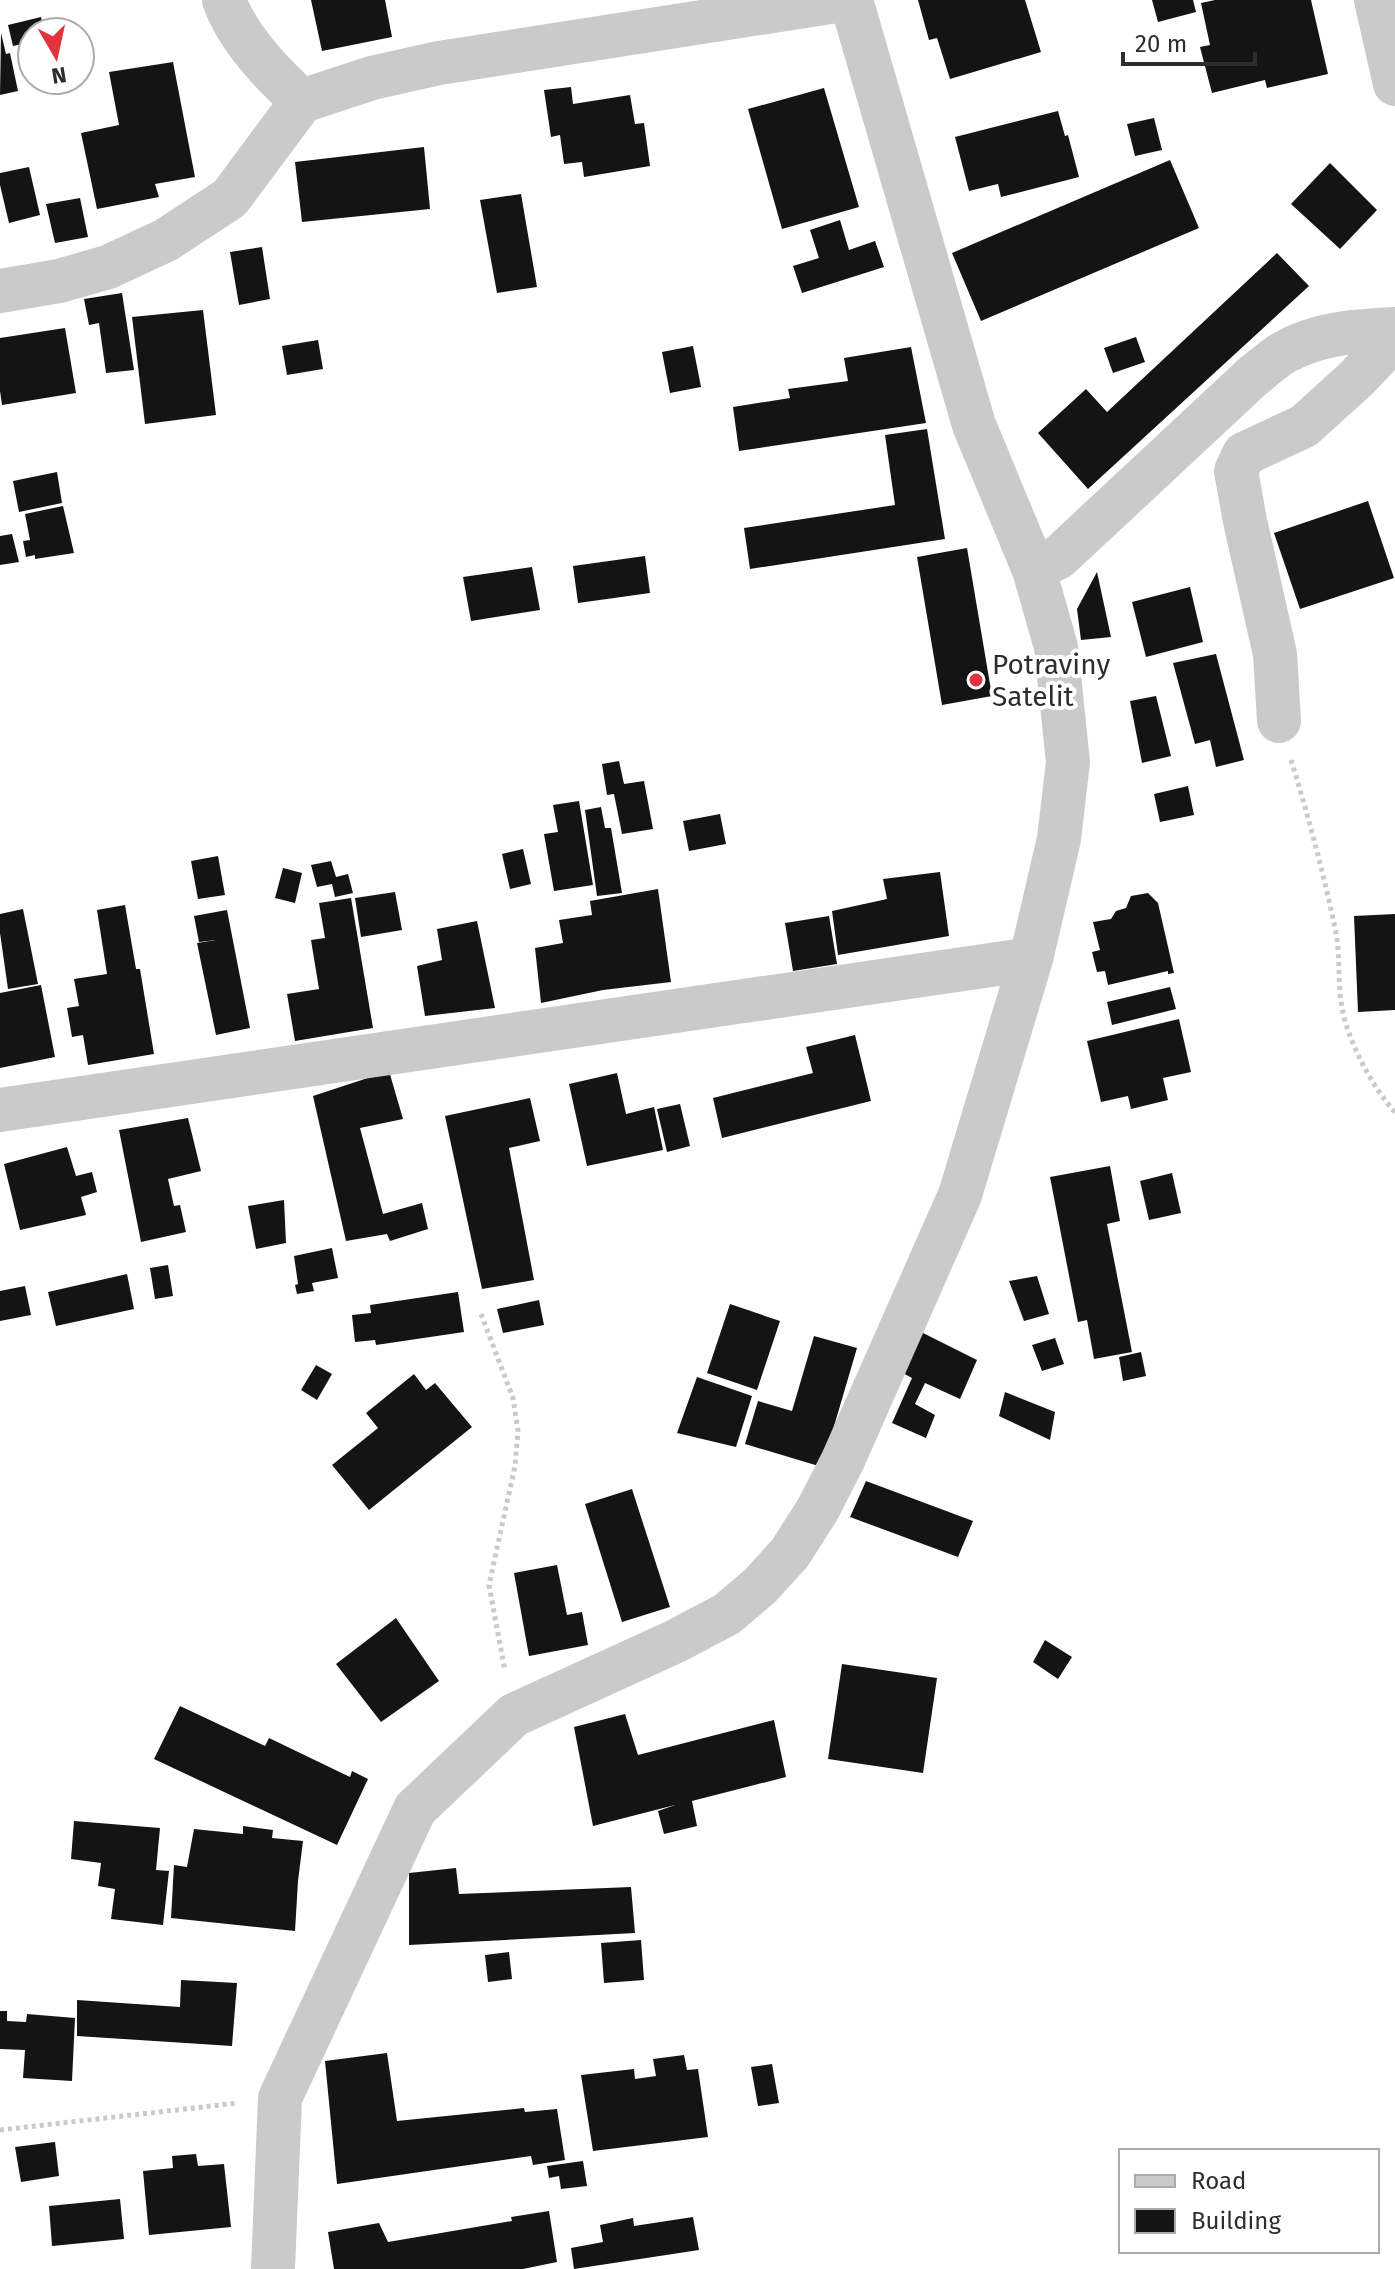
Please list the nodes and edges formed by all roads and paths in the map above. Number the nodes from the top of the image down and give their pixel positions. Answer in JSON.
{"nodes":[{"id":1,"x":224,"y":0,"type":"edge"},
{"id":2,"x":843,"y":0,"type":"edge"},
{"id":3,"x":851,"y":0,"type":"edge"},
{"id":4,"x":1376,"y":0,"type":"edge"},
{"id":5,"x":1395,"y":84,"type":"edge"},
{"id":6,"x":302,"y":101,"type":"junction"},
{"id":7,"x":0,"y":291,"type":"edge"},
{"id":8,"x":1395,"y":329,"type":"edge"},
{"id":9,"x":1395,"y":338,"type":"edge"},
{"id":10,"x":1034,"y":570,"type":"junction"},
{"id":11,"x":1279,"y":721,"type":"joint"},
{"id":12,"x":1031,"y":959,"type":"junction"},
{"id":13,"x":0,"y":1110,"type":"edge"},
{"id":14,"x":1395,"y":1112,"type":"edge"},
{"id":15,"x":481,"y":1314,"type":"dead end"},
{"id":16,"x":514,"y":1715,"type":"junction"},
{"id":17,"x":280,"y":2098,"type":"junction"},
{"id":18,"x":0,"y":2130,"type":"edge"},
{"id":19,"x":273,"y":2269,"type":"edge"}],
"edges":[{"from":1,"to":6,"type":"street"},
{"from":2,"to":6,"type":"street"},
{"from":3,"to":10,"type":"street"},
{"from":4,"to":5,"type":"street"},
{"from":6,"to":7,"type":"street"},
{"from":8,"to":10,"type":"street"},
{"from":9,"to":11,"type":"street"},
{"from":10,"to":12,"type":"street"},
{"from":11,"to":14,"type":"path"},
{"from":12,"to":13,"type":"street"},
{"from":12,"to":16,"type":"street"},
{"from":15,"to":16,"type":"path"},
{"from":16,"to":17,"type":"street"},
{"from":17,"to":18,"type":"path"},
{"from":17,"to":19,"type":"street"}]}
